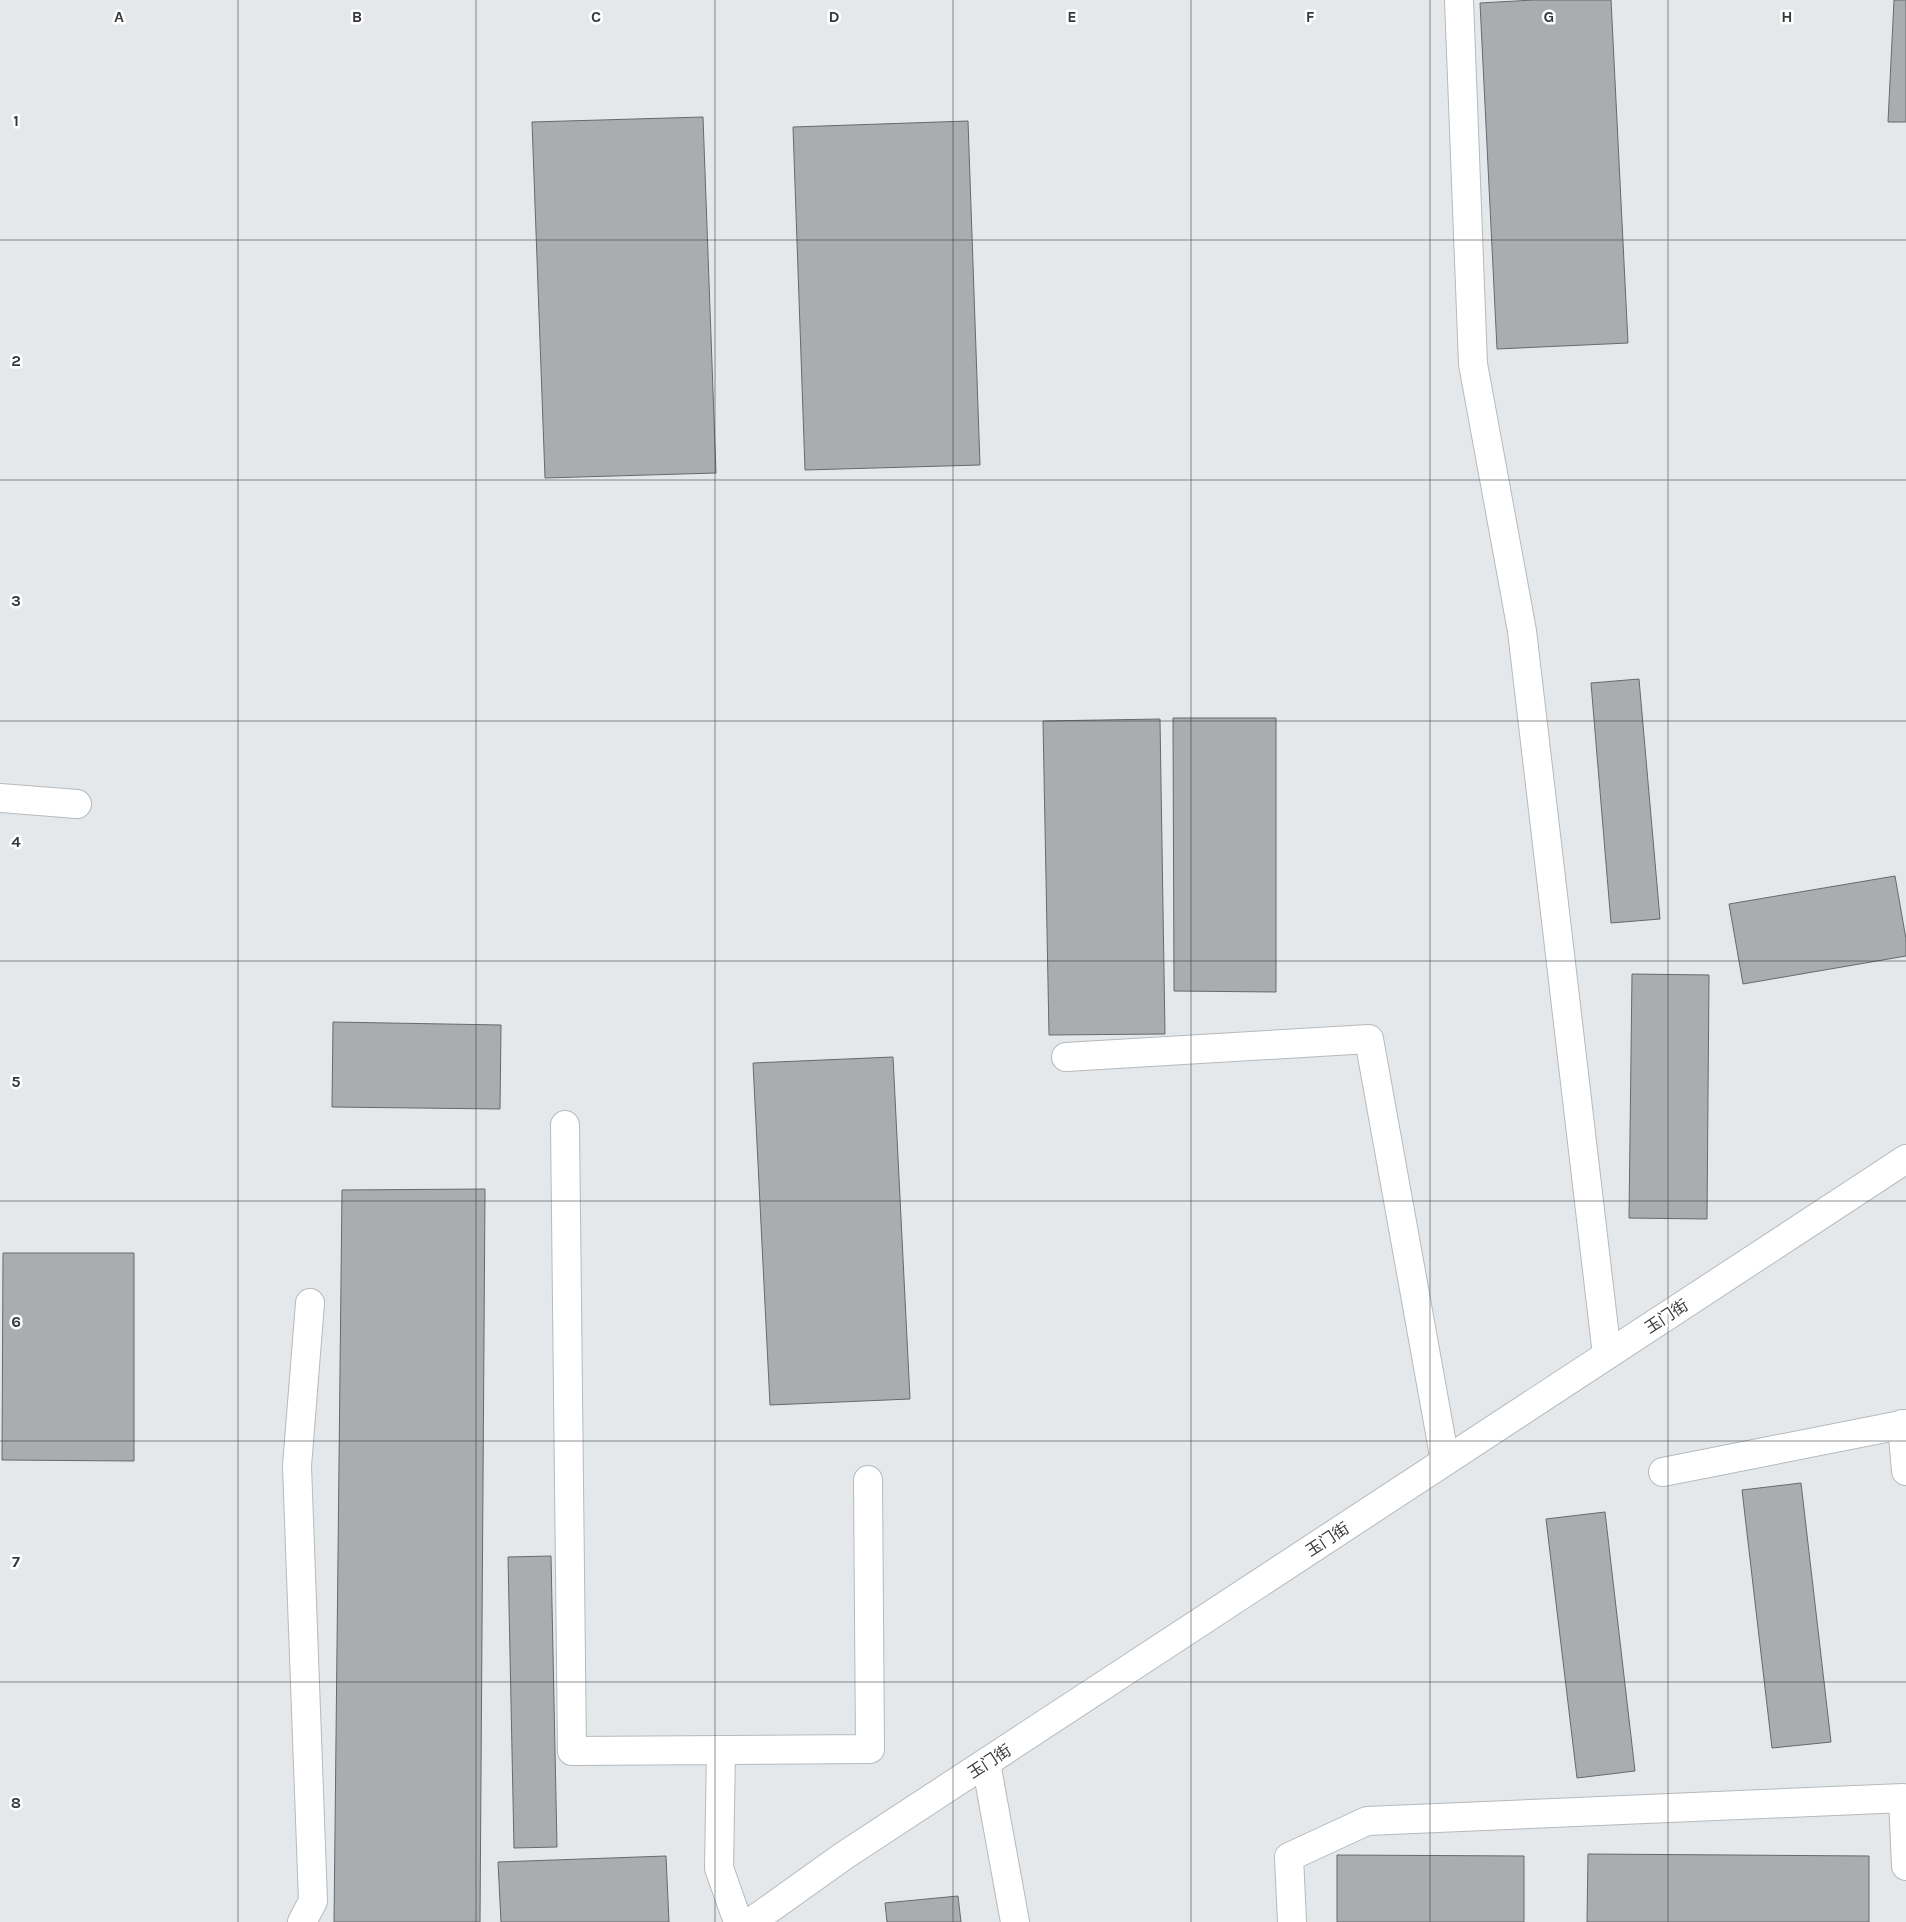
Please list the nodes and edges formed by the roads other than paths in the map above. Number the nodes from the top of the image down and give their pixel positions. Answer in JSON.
{"nodes":[{"id":1,"x":1459,"y":0,"type":"edge"},
{"id":2,"x":0,"y":798,"type":"edge"},
{"id":3,"x":77,"y":804,"type":"dead end"},
{"id":4,"x":1066,"y":1057,"type":"dead end"},
{"id":5,"x":566,"y":1126,"type":"dead end"},
{"id":6,"x":1906,"y":1159,"type":"edge"},
{"id":7,"x":310,"y":1303,"type":"dead end"},
{"id":8,"x":1607,"y":1355,"type":"junction"},
{"id":9,"x":1904,"y":1424,"type":"edge"},
{"id":10,"x":1445,"y":1461,"type":"junction"},
{"id":11,"x":1906,"y":1471,"type":"edge"},
{"id":12,"x":1663,"y":1472,"type":"dead end"},
{"id":13,"x":868,"y":1480,"type":"dead end"},
{"id":14,"x":721,"y":1750,"type":"junction"},
{"id":15,"x":986,"y":1762,"type":"junction"},
{"id":16,"x":1905,"y":1797,"type":"edge"},
{"id":17,"x":1906,"y":1866,"type":"edge"},
{"id":18,"x":302,"y":1922,"type":"edge"},
{"id":19,"x":738,"y":1922,"type":"edge"},
{"id":20,"x":751,"y":1922,"type":"edge"},
{"id":21,"x":1015,"y":1922,"type":"edge"},
{"id":22,"x":1292,"y":1922,"type":"edge"}],
"edges":[{"from":1,"to":8,"type":"street"},
{"from":2,"to":3,"type":"street"},
{"from":4,"to":10,"type":"street"},
{"from":5,"to":14,"type":"street"},
{"from":6,"to":8,"type":"street","name":"玉门街"},
{"from":7,"to":18,"type":"street"},
{"from":8,"to":10,"type":"street","name":"玉门街"},
{"from":9,"to":11,"type":"street"},
{"from":9,"to":12,"type":"street"},
{"from":10,"to":15,"type":"street","name":"玉门街"},
{"from":13,"to":14,"type":"street"},
{"from":14,"to":19,"type":"street"},
{"from":15,"to":20,"type":"street","name":"玉门街"},
{"from":15,"to":21,"type":"street"},
{"from":16,"to":17,"type":"street"},
{"from":16,"to":22,"type":"street"}]}
